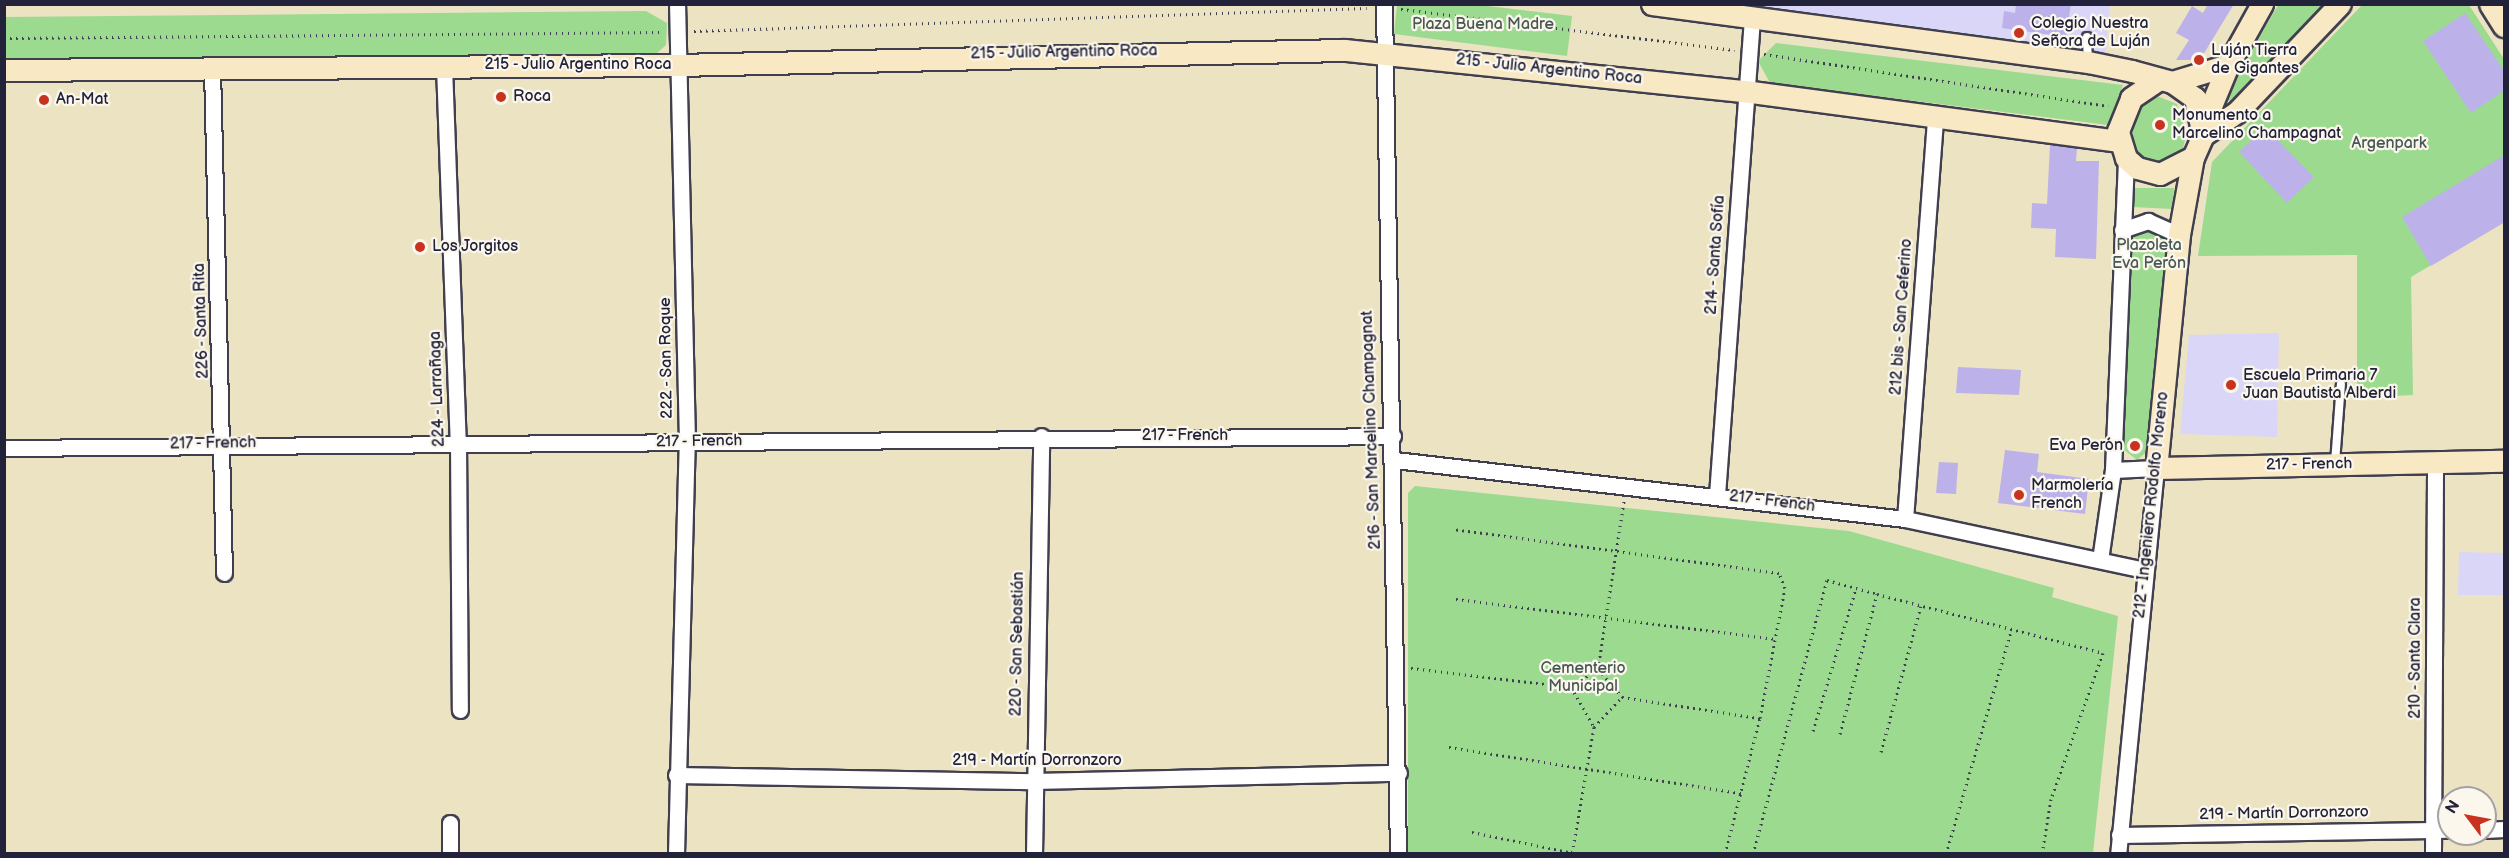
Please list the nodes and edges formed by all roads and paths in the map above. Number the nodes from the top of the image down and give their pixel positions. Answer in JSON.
{"nodes":[{"id":1,"x":677,"y":4,"type":"edge"},
{"id":2,"x":1384,"y":4,"type":"edge"},
{"id":3,"x":1652,"y":4,"type":"edge"},
{"id":4,"x":2262,"y":4,"type":"edge"},
{"id":5,"x":2340,"y":4,"type":"edge"},
{"id":6,"x":2490,"y":4,"type":"edge"},
{"id":7,"x":1752,"y":18,"type":"junction"},
{"id":8,"x":2505,"y":26,"type":"edge"},
{"id":9,"x":2087,"y":37,"type":"dead end"},
{"id":10,"x":1382,"y":51,"type":"junction"},
{"id":11,"x":2088,"y":62,"type":"junction"},
{"id":12,"x":677,"y":65,"type":"junction"},
{"id":13,"x":2228,"y":65,"type":"junction"},
{"id":14,"x":444,"y":66,"type":"junction"},
{"id":15,"x":212,"y":68,"type":"junction"},
{"id":16,"x":4,"y":70,"type":"edge"},
{"id":17,"x":2166,"y":80,"type":"junction"},
{"id":18,"x":1744,"y":91,"type":"junction"},
{"id":19,"x":1935,"y":118,"type":"junction"},
{"id":20,"x":2203,"y":129,"type":"junction"},
{"id":21,"x":2122,"y":150,"type":"junction"},
{"id":22,"x":2193,"y":157,"type":"junction"},
{"id":23,"x":2122,"y":230,"type":"junction"},
{"id":24,"x":2179,"y":235,"type":"junction"},
{"id":25,"x":2341,"y":384,"type":"dead end"},
{"id":26,"x":1041,"y":436,"type":"junction"},
{"id":27,"x":1394,"y":436,"type":"junction"},
{"id":28,"x":458,"y":441,"type":"junction"},
{"id":29,"x":687,"y":442,"type":"junction"},
{"id":30,"x":223,"y":444,"type":"junction"},
{"id":31,"x":4,"y":448,"type":"edge"},
{"id":32,"x":1395,"y":460,"type":"junction"},
{"id":33,"x":2505,"y":460,"type":"edge"},
{"id":34,"x":2435,"y":463,"type":"junction"},
{"id":35,"x":2335,"y":465,"type":"junction"},
{"id":36,"x":2156,"y":468,"type":"junction"},
{"id":37,"x":2113,"y":470,"type":"junction"},
{"id":38,"x":1627,"y":485,"type":"junction"},
{"id":39,"x":1717,"y":495,"type":"junction"},
{"id":40,"x":1905,"y":519,"type":"junction"},
{"id":41,"x":1455,"y":529,"type":"dead end"},
{"id":42,"x":1616,"y":553,"type":"junction"},
{"id":43,"x":2100,"y":560,"type":"junction"},
{"id":44,"x":2144,"y":570,"type":"junction"},
{"id":45,"x":224,"y":573,"type":"dead end"},
{"id":46,"x":1856,"y":588,"type":"junction"},
{"id":47,"x":1883,"y":596,"type":"junction"},
{"id":48,"x":1456,"y":599,"type":"dead end"},
{"id":49,"x":1921,"y":606,"type":"junction"},
{"id":50,"x":1605,"y":621,"type":"junction"},
{"id":51,"x":2011,"y":632,"type":"junction"},
{"id":52,"x":1775,"y":639,"type":"junction"},
{"id":53,"x":1395,"y":666,"type":"junction"},
{"id":54,"x":1598,"y":669,"type":"junction"},
{"id":55,"x":1571,"y":687,"type":"junction"},
{"id":56,"x":1622,"y":697,"type":"junction"},
{"id":57,"x":460,"y":710,"type":"dead end"},
{"id":58,"x":1760,"y":718,"type":"junction"},
{"id":59,"x":1593,"y":727,"type":"junction"},
{"id":60,"x":1813,"y":731,"type":"dead end"},
{"id":61,"x":1839,"y":734,"type":"dead end"},
{"id":62,"x":1449,"y":747,"type":"dead end"},
{"id":63,"x":1881,"y":752,"type":"dead end"},
{"id":64,"x":1586,"y":770,"type":"junction"},
{"id":65,"x":1399,"y":773,"type":"junction"},
{"id":66,"x":676,"y":775,"type":"junction"},
{"id":67,"x":1032,"y":781,"type":"junction"},
{"id":68,"x":1741,"y":793,"type":"junction"},
{"id":69,"x":450,"y":823,"type":"dead end"},
{"id":70,"x":2433,"y":830,"type":"junction"},
{"id":71,"x":2437,"y":830,"type":"edge"},
{"id":72,"x":1472,"y":832,"type":"dead end"},
{"id":73,"x":2119,"y":835,"type":"junction"},
{"id":74,"x":1572,"y":853,"type":"edge"},
{"id":75,"x":450,"y":854,"type":"edge"},
{"id":76,"x":676,"y":854,"type":"edge"},
{"id":77,"x":1034,"y":854,"type":"edge"},
{"id":78,"x":1398,"y":854,"type":"edge"},
{"id":79,"x":1578,"y":854,"type":"edge"},
{"id":80,"x":1725,"y":854,"type":"edge"},
{"id":81,"x":1753,"y":854,"type":"edge"},
{"id":82,"x":1946,"y":854,"type":"edge"},
{"id":83,"x":2042,"y":854,"type":"edge"},
{"id":84,"x":2118,"y":854,"type":"edge"},
{"id":85,"x":2433,"y":854,"type":"edge"}],
"edges":[{"from":1,"to":12,"type":"street","name":"222 - San Roque"},
{"from":2,"to":10,"type":"street","name":"216 - San Marcelino Champagnat"},
{"from":3,"to":7,"type":"street"},
{"from":4,"to":13,"type":"street"},
{"from":5,"to":20,"type":"street"},
{"from":6,"to":8,"type":"street"},
{"from":7,"to":11,"type":"street"},
{"from":7,"to":18,"type":"street","name":"214 - Santa Sofía"},
{"from":9,"to":11,"type":"lane"},
{"from":10,"to":12,"type":"street","name":"215 - Julio Argentino Roca"},
{"from":10,"to":18,"type":"street","name":"215 - Julio Argentino Roca"},
{"from":10,"to":27,"type":"street","name":"216 - San Marcelino Champagnat"},
{"from":11,"to":17,"type":"street"},
{"from":12,"to":14,"type":"street","name":"215 - Julio Argentino Roca"},
{"from":12,"to":29,"type":"street","name":"222 - San Roque"},
{"from":13,"to":17,"type":"street"},
{"from":13,"to":20,"type":"street"},
{"from":14,"to":15,"type":"street","name":"215 - Julio Argentino Roca"},
{"from":14,"to":28,"type":"street","name":"224 - Larrañaga"},
{"from":15,"to":16,"type":"street","name":"215 - Julio Argentino Roca"},
{"from":15,"to":30,"type":"street","name":"226 - Santa Rita"},
{"from":17,"to":20,"type":"street"},
{"from":17,"to":21,"type":"street"},
{"from":18,"to":19,"type":"street","name":"215 - Julio Argentino Roca"},
{"from":18,"to":39,"type":"street","name":"214 - Santa Sofía"},
{"from":19,"to":21,"type":"street","name":"215 - Julio Argentino Roca"},
{"from":19,"to":40,"type":"street","name":"212 bis - San Ceferino"},
{"from":20,"to":22,"type":"street"},
{"from":21,"to":22,"type":"street"},
{"from":21,"to":23,"type":"street"},
{"from":22,"to":24,"type":"street","name":"212 - Ingeniero Rodolfo Moreno"},
{"from":23,"to":24,"type":"street"},
{"from":23,"to":37,"type":"street"},
{"from":24,"to":36,"type":"street","name":"212 - Ingeniero Rodolfo Moreno"},
{"from":25,"to":35,"type":"lane"},
{"from":26,"to":27,"type":"street","name":"217 - French"},
{"from":26,"to":29,"type":"street","name":"217 - French"},
{"from":26,"to":67,"type":"street","name":"220 - San Sebastián"},
{"from":27,"to":32,"type":"street","name":"216 - San Marcelino Champagnat"},
{"from":28,"to":29,"type":"street","name":"217 - French"},
{"from":28,"to":30,"type":"street","name":"217 - French"},
{"from":28,"to":57,"type":"street","name":"224 - Larrañaga"},
{"from":29,"to":66,"type":"street","name":"222 - San Roque"},
{"from":30,"to":31,"type":"street","name":"217 - French"},
{"from":30,"to":45,"type":"street","name":"226 - Santa Rita"},
{"from":32,"to":38,"type":"street","name":"217 - French"},
{"from":32,"to":53,"type":"street","name":"216 - San Marcelino Champagnat"},
{"from":33,"to":34,"type":"street","name":"217 - French"},
{"from":34,"to":35,"type":"street","name":"217 - French"},
{"from":34,"to":70,"type":"street","name":"210 - Santa Clara"},
{"from":35,"to":36,"type":"street","name":"217 - French"},
{"from":36,"to":37,"type":"street","name":"217 - French"},
{"from":36,"to":44,"type":"street","name":"212 - Ingeniero Rodolfo Moreno"},
{"from":37,"to":43,"type":"street"},
{"from":38,"to":39,"type":"street","name":"217 - French"},
{"from":38,"to":42,"type":"path"},
{"from":39,"to":40,"type":"street","name":"217 - French"},
{"from":40,"to":43,"type":"street","name":"217 - French"},
{"from":41,"to":42,"type":"path"},
{"from":42,"to":50,"type":"path"},
{"from":42,"to":52,"type":"path"},
{"from":43,"to":44,"type":"street","name":"217 - French"},
{"from":44,"to":73,"type":"street","name":"212 - Ingeniero Rodolfo Moreno"},
{"from":46,"to":47,"type":"path"},
{"from":46,"to":60,"type":"path"},
{"from":46,"to":81,"type":"path"},
{"from":47,"to":49,"type":"path"},
{"from":47,"to":61,"type":"path"},
{"from":48,"to":50,"type":"path"},
{"from":49,"to":51,"type":"path"},
{"from":49,"to":63,"type":"path"},
{"from":50,"to":52,"type":"path"},
{"from":50,"to":54,"type":"path"},
{"from":51,"to":82,"type":"path"},
{"from":51,"to":83,"type":"path"},
{"from":52,"to":58,"type":"path"},
{"from":53,"to":55,"type":"path"},
{"from":53,"to":65,"type":"street","name":"216 - San Marcelino Champagnat"},
{"from":54,"to":55,"type":"path"},
{"from":54,"to":56,"type":"path"},
{"from":55,"to":59,"type":"path"},
{"from":56,"to":58,"type":"path"},
{"from":56,"to":59,"type":"path"},
{"from":58,"to":68,"type":"path"},
{"from":59,"to":64,"type":"path"},
{"from":62,"to":64,"type":"path"},
{"from":64,"to":68,"type":"path"},
{"from":64,"to":74,"type":"path"},
{"from":65,"to":67,"type":"street","name":"219 - Martín Dorronzoro"},
{"from":65,"to":78,"type":"street","name":"216 - San Marcelino Champagnat"},
{"from":66,"to":67,"type":"street","name":"219 - Martín Dorronzoro"},
{"from":66,"to":76,"type":"street","name":"222 - San Roque"},
{"from":67,"to":77,"type":"street","name":"220 - San Sebastián"},
{"from":68,"to":80,"type":"path"},
{"from":69,"to":75,"type":"street"},
{"from":70,"to":71,"type":"street","name":"219 - Martín Dorronzoro"},
{"from":70,"to":73,"type":"street","name":"219 - Martín Dorronzoro"},
{"from":70,"to":85,"type":"street","name":"210 - Santa Clara"},
{"from":72,"to":74,"type":"path"},
{"from":73,"to":84,"type":"street","name":"212 - Ingeniero Rodolfo Moreno"},
{"from":74,"to":79,"type":"path"}]}
